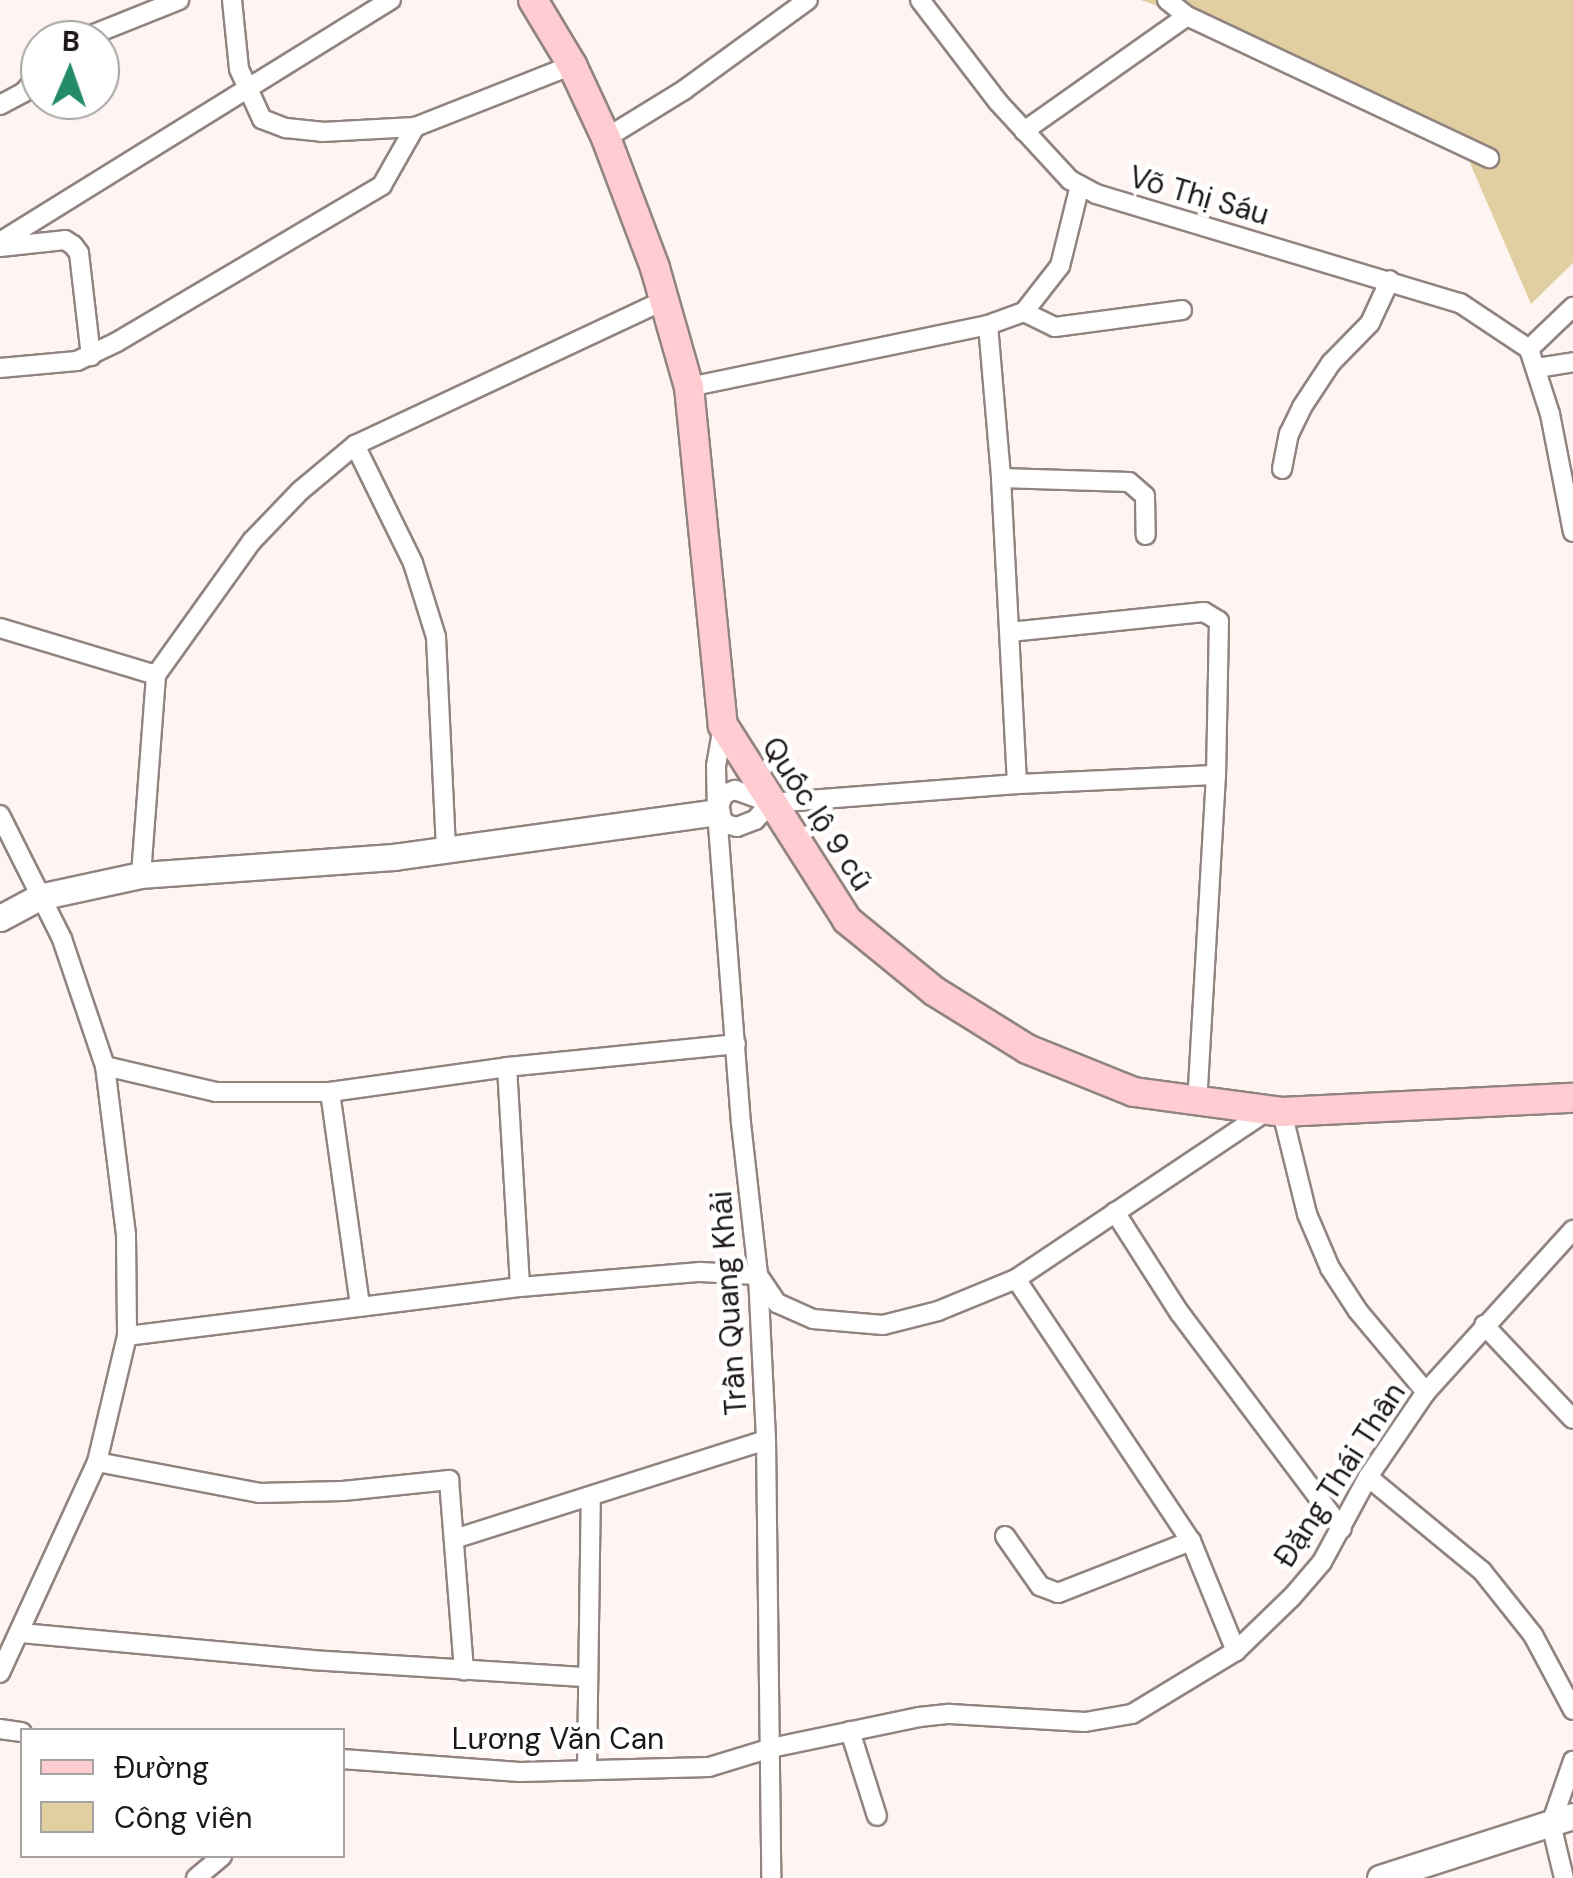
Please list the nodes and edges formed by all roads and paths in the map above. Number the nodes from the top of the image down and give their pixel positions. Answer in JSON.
{"nodes":[{"id":1,"x":179,"y":0,"type":"edge"},
{"id":2,"x":232,"y":0,"type":"edge"},
{"id":3,"x":391,"y":0,"type":"edge"},
{"id":4,"x":533,"y":0,"type":"edge"},
{"id":5,"x":808,"y":0,"type":"edge"},
{"id":6,"x":920,"y":0,"type":"edge"},
{"id":7,"x":1167,"y":0,"type":"edge"},
{"id":8,"x":1187,"y":16,"type":"junction"},
{"id":9,"x":120,"y":23,"type":"edge"},
{"id":10,"x":572,"y":66,"type":"junction"},
{"id":11,"x":246,"y":91,"type":"junction"},
{"id":12,"x":415,"y":127,"type":"junction"},
{"id":13,"x":1024,"y":131,"type":"junction"},
{"id":14,"x":606,"y":138,"type":"junction"},
{"id":15,"x":1489,"y":158,"type":"dead end"},
{"id":16,"x":1080,"y":186,"type":"junction"},
{"id":17,"x":0,"y":245,"type":"edge"},
{"id":18,"x":1390,"y":280,"type":"junction"},
{"id":19,"x":664,"y":300,"type":"junction"},
{"id":20,"x":1573,"y":307,"type":"edge"},
{"id":21,"x":1182,"y":310,"type":"dead end"},
{"id":22,"x":1024,"y":312,"type":"junction"},
{"id":23,"x":988,"y":325,"type":"junction"},
{"id":24,"x":1529,"y":349,"type":"junction"},
{"id":25,"x":90,"y":356,"type":"junction"},
{"id":26,"x":1573,"y":362,"type":"edge"},
{"id":27,"x":0,"y":368,"type":"edge"},
{"id":28,"x":1537,"y":368,"type":"junction"},
{"id":29,"x":689,"y":386,"type":"junction"},
{"id":30,"x":354,"y":445,"type":"junction"},
{"id":31,"x":1282,"y":468,"type":"dead end"},
{"id":32,"x":1002,"y":478,"type":"junction"},
{"id":33,"x":1573,"y":532,"type":"edge"},
{"id":34,"x":1146,"y":535,"type":"dead end"},
{"id":35,"x":0,"y":628,"type":"edge"},
{"id":36,"x":1010,"y":632,"type":"junction"},
{"id":37,"x":156,"y":675,"type":"junction"},
{"id":38,"x":723,"y":725,"type":"junction"},
{"id":39,"x":1216,"y":774,"type":"junction"},
{"id":40,"x":1016,"y":784,"type":"junction"},
{"id":41,"x":770,"y":803,"type":"junction"},
{"id":42,"x":717,"y":812,"type":"junction"},
{"id":43,"x":0,"y":815,"type":"edge"},
{"id":44,"x":446,"y":850,"type":"junction"},
{"id":45,"x":141,"y":875,"type":"junction"},
{"id":46,"x":39,"y":897,"type":"junction"},
{"id":47,"x":0,"y":918,"type":"edge"},
{"id":48,"x":736,"y":1044,"type":"junction"},
{"id":49,"x":105,"y":1066,"type":"junction"},
{"id":50,"x":507,"y":1067,"type":"junction"},
{"id":51,"x":330,"y":1092,"type":"junction"},
{"id":52,"x":1573,"y":1098,"type":"edge"},
{"id":53,"x":1197,"y":1104,"type":"junction"},
{"id":54,"x":1275,"y":1112,"type":"junction"},
{"id":55,"x":1115,"y":1212,"type":"junction"},
{"id":56,"x":1573,"y":1230,"type":"edge"},
{"id":57,"x":758,"y":1275,"type":"junction"},
{"id":58,"x":1016,"y":1279,"type":"junction"},
{"id":59,"x":520,"y":1287,"type":"junction"},
{"id":60,"x":360,"y":1306,"type":"junction"},
{"id":61,"x":1484,"y":1324,"type":"junction"},
{"id":62,"x":127,"y":1336,"type":"junction"},
{"id":63,"x":1426,"y":1392,"type":"junction"},
{"id":64,"x":1573,"y":1419,"type":"edge"},
{"id":65,"x":766,"y":1440,"type":"junction"},
{"id":66,"x":97,"y":1462,"type":"junction"},
{"id":67,"x":1368,"y":1477,"type":"junction"},
{"id":68,"x":592,"y":1498,"type":"junction"},
{"id":69,"x":1342,"y":1529,"type":"junction"},
{"id":70,"x":1005,"y":1536,"type":"dead end"},
{"id":71,"x":454,"y":1539,"type":"junction"},
{"id":72,"x":1191,"y":1541,"type":"junction"},
{"id":73,"x":22,"y":1633,"type":"junction"},
{"id":74,"x":1236,"y":1650,"type":"junction"},
{"id":75,"x":464,"y":1670,"type":"junction"},
{"id":76,"x":0,"y":1673,"type":"edge"},
{"id":77,"x":586,"y":1677,"type":"junction"},
{"id":78,"x":1573,"y":1710,"type":"edge"},
{"id":79,"x":850,"y":1731,"type":"junction"},
{"id":80,"x":771,"y":1748,"type":"junction"},
{"id":81,"x":345,"y":1759,"type":"edge"},
{"id":82,"x":1573,"y":1760,"type":"edge"},
{"id":83,"x":587,"y":1770,"type":"junction"},
{"id":84,"x":877,"y":1816,"type":"dead end"},
{"id":85,"x":1562,"y":1820,"type":"edge"},
{"id":86,"x":220,"y":1858,"type":"edge"},
{"id":87,"x":196,"y":1878,"type":"edge"},
{"id":88,"x":770,"y":1878,"type":"edge"},
{"id":89,"x":1380,"y":1878,"type":"edge"},
{"id":90,"x":1564,"y":1878,"type":"edge"}],
"edges":[{"from":1,"to":9,"type":"street"},
{"from":2,"to":11,"type":"street"},
{"from":3,"to":11,"type":"street"},
{"from":4,"to":10,"type":"main road","name":"Quốc lộ 9 cũ"},
{"from":5,"to":14,"type":"street"},
{"from":6,"to":13,"type":"street","name":"Võ Thị Sáu"},
{"from":7,"to":8,"type":"street"},
{"from":8,"to":13,"type":"street"},
{"from":8,"to":15,"type":"street"},
{"from":10,"to":12,"type":"street"},
{"from":10,"to":14,"type":"main road","name":"Quốc lộ 9 cũ"},
{"from":11,"to":12,"type":"street"},
{"from":11,"to":17,"type":"street"},
{"from":12,"to":25,"type":"street"},
{"from":13,"to":16,"type":"street","name":"Võ Thị Sáu"},
{"from":14,"to":19,"type":"main road","name":"Quốc lộ 9 cũ"},
{"from":16,"to":18,"type":"street","name":"Võ Thị Sáu"},
{"from":16,"to":22,"type":"street"},
{"from":17,"to":25,"type":"street"},
{"from":18,"to":24,"type":"street","name":"Võ Thị Sáu"},
{"from":18,"to":31,"type":"street"},
{"from":19,"to":29,"type":"main road","name":"Quốc lộ 9 cũ"},
{"from":19,"to":30,"type":"street"},
{"from":20,"to":24,"type":"street"},
{"from":21,"to":22,"type":"street"},
{"from":22,"to":23,"type":"street"},
{"from":23,"to":29,"type":"street"},
{"from":23,"to":32,"type":"street"},
{"from":24,"to":28,"type":"street"},
{"from":25,"to":27,"type":"street"},
{"from":26,"to":28,"type":"street"},
{"from":28,"to":33,"type":"street"},
{"from":29,"to":38,"type":"main road","name":"Quốc lộ 9 cũ"},
{"from":30,"to":37,"type":"street"},
{"from":30,"to":44,"type":"street"},
{"from":32,"to":34,"type":"street"},
{"from":32,"to":36,"type":"street"},
{"from":35,"to":37,"type":"street"},
{"from":36,"to":39,"type":"street"},
{"from":36,"to":40,"type":"street"},
{"from":37,"to":45,"type":"street"},
{"from":38,"to":41,"type":"main road","name":"Quốc lộ 9 cũ"},
{"from":38,"to":42,"type":"street","name":"Trần Quang Khải"},
{"from":39,"to":40,"type":"street"},
{"from":39,"to":53,"type":"street"},
{"from":40,"to":41,"type":"street"},
{"from":41,"to":42,"type":"street"},
{"from":41,"to":42,"type":"street"},
{"from":41,"to":53,"type":"main road","name":"Quốc lộ 9 cũ"},
{"from":42,"to":44,"type":"street"},
{"from":42,"to":48,"type":"street","name":"Trần Quang Khải"},
{"from":43,"to":46,"type":"street"},
{"from":44,"to":45,"type":"street"},
{"from":45,"to":46,"type":"street"},
{"from":46,"to":47,"type":"street"},
{"from":46,"to":49,"type":"street"},
{"from":48,"to":50,"type":"street"},
{"from":48,"to":57,"type":"street","name":"Trần Quang Khải"},
{"from":49,"to":51,"type":"street"},
{"from":49,"to":62,"type":"street"},
{"from":50,"to":51,"type":"street"},
{"from":50,"to":59,"type":"street"},
{"from":51,"to":60,"type":"street"},
{"from":52,"to":54,"type":"main road","name":"Quốc lộ 9 cũ"},
{"from":53,"to":54,"type":"main road","name":"Quốc lộ 9 cũ"},
{"from":54,"to":55,"type":"street"},
{"from":54,"to":63,"type":"street"},
{"from":55,"to":58,"type":"street"},
{"from":55,"to":69,"type":"street"},
{"from":56,"to":61,"type":"street","name":"Đặng Thái Thân"},
{"from":57,"to":58,"type":"street"},
{"from":57,"to":59,"type":"street"},
{"from":57,"to":65,"type":"street","name":"Trần Quang Khải"},
{"from":58,"to":72,"type":"street"},
{"from":59,"to":60,"type":"street"},
{"from":60,"to":62,"type":"street"},
{"from":61,"to":63,"type":"street","name":"Đặng Thái Thân"},
{"from":61,"to":64,"type":"street"},
{"from":62,"to":66,"type":"street"},
{"from":63,"to":67,"type":"street","name":"Đặng Thái Thân"},
{"from":65,"to":68,"type":"street"},
{"from":65,"to":80,"type":"street","name":"Trần Quang Khải"},
{"from":66,"to":71,"type":"street"},
{"from":66,"to":73,"type":"street"},
{"from":67,"to":69,"type":"street","name":"Đặng Thái Thân"},
{"from":67,"to":78,"type":"street"},
{"from":68,"to":71,"type":"street"},
{"from":68,"to":77,"type":"street"},
{"from":69,"to":74,"type":"street","name":"Đặng Thái Thân"},
{"from":70,"to":72,"type":"street"},
{"from":71,"to":75,"type":"street"},
{"from":72,"to":74,"type":"street"},
{"from":73,"to":75,"type":"street"},
{"from":73,"to":76,"type":"street"},
{"from":74,"to":79,"type":"street","name":"Đặng Thái Thân"},
{"from":75,"to":77,"type":"street"},
{"from":77,"to":83,"type":"street"},
{"from":79,"to":80,"type":"street","name":"Đặng Thái Thân"},
{"from":79,"to":84,"type":"street"},
{"from":80,"to":83,"type":"street","name":"Lương Văn Can"},
{"from":80,"to":88,"type":"street","name":"Trần Quang Khải"},
{"from":81,"to":83,"type":"street","name":"Lương Văn Can"},
{"from":82,"to":85,"type":"street"},
{"from":85,"to":89,"type":"street"},
{"from":85,"to":90,"type":"street"},
{"from":86,"to":87,"type":"street"}]}
